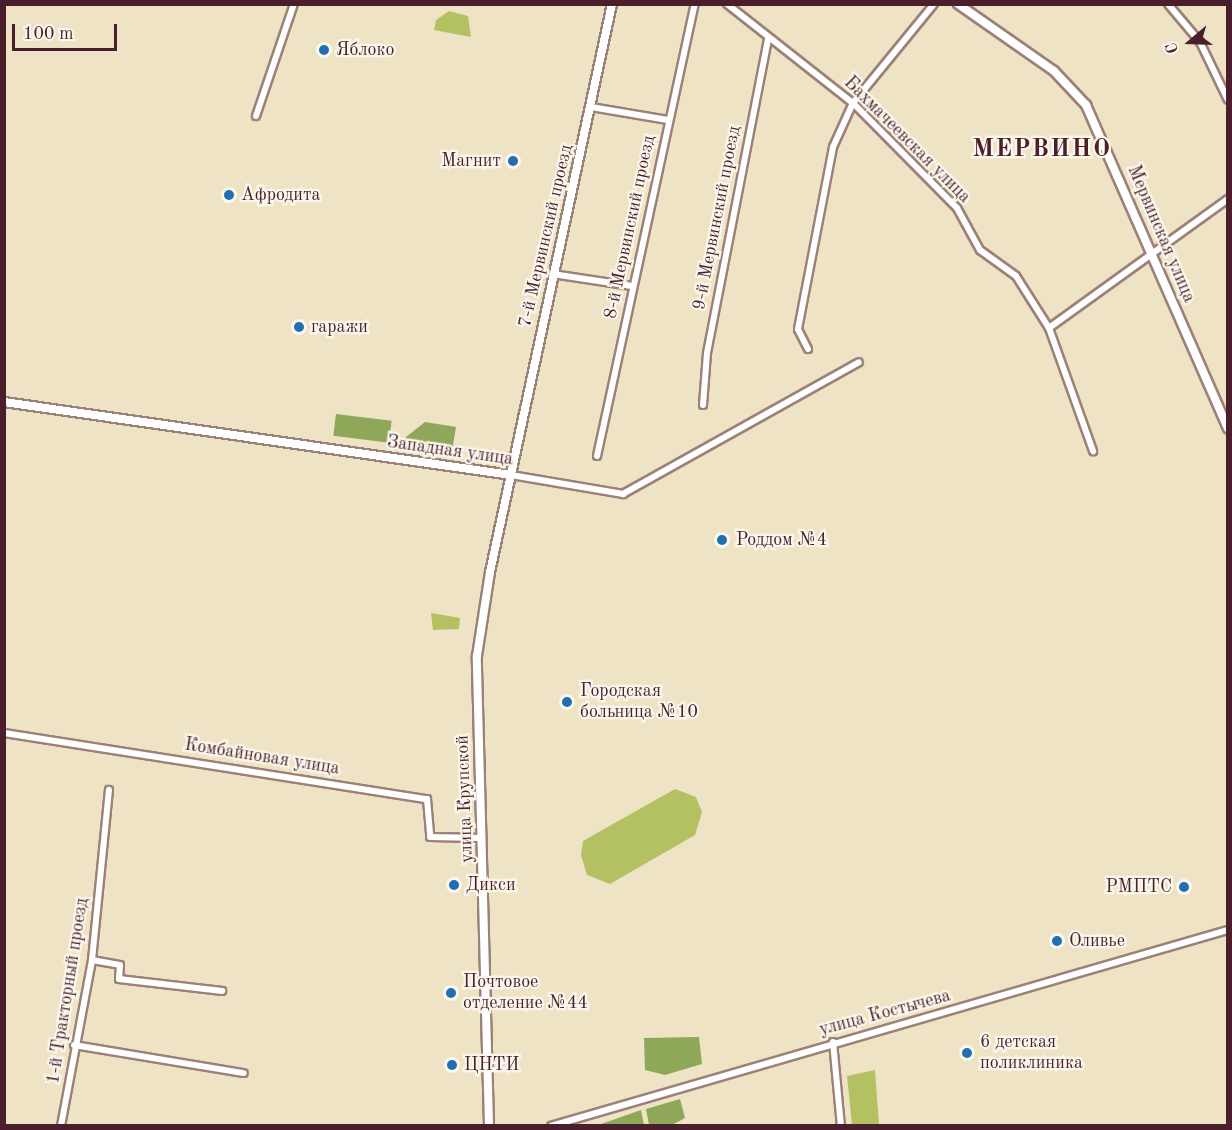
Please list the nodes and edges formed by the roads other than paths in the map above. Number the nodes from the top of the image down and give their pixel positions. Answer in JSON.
{"nodes":[{"id":1,"x":294,"y":4,"type":"edge"},
{"id":2,"x":612,"y":4,"type":"edge"},
{"id":3,"x":696,"y":4,"type":"edge"},
{"id":4,"x":726,"y":4,"type":"edge"},
{"id":5,"x":934,"y":4,"type":"edge"},
{"id":6,"x":958,"y":4,"type":"edge"},
{"id":7,"x":1168,"y":4,"type":"edge"},
{"id":8,"x":768,"y":38,"type":"junction"},
{"id":9,"x":1227,"y":100,"type":"edge"},
{"id":10,"x":853,"y":104,"type":"junction"},
{"id":11,"x":591,"y":107,"type":"junction"},
{"id":12,"x":256,"y":116,"type":"dead end"},
{"id":13,"x":668,"y":120,"type":"junction"},
{"id":14,"x":1227,"y":200,"type":"edge"},
{"id":15,"x":1154,"y":253,"type":"junction"},
{"id":16,"x":552,"y":274,"type":"junction"},
{"id":17,"x":632,"y":286,"type":"junction"},
{"id":18,"x":1049,"y":328,"type":"junction"},
{"id":19,"x":808,"y":349,"type":"dead end"},
{"id":20,"x":859,"y":362,"type":"dead end"},
{"id":21,"x":4,"y":402,"type":"edge"},
{"id":22,"x":703,"y":405,"type":"dead end"},
{"id":23,"x":1227,"y":428,"type":"edge"},
{"id":24,"x":1093,"y":452,"type":"dead end"},
{"id":25,"x":597,"y":456,"type":"dead end"},
{"id":26,"x":511,"y":475,"type":"junction"},
{"id":27,"x":4,"y":733,"type":"edge"},
{"id":28,"x":109,"y":790,"type":"dead end"},
{"id":29,"x":481,"y":838,"type":"junction"},
{"id":30,"x":1227,"y":930,"type":"edge"},
{"id":31,"x":92,"y":960,"type":"junction"},
{"id":32,"x":222,"y":991,"type":"dead end"},
{"id":33,"x":833,"y":1042,"type":"junction"},
{"id":34,"x":74,"y":1045,"type":"junction"},
{"id":35,"x":244,"y":1073,"type":"dead end"},
{"id":36,"x":61,"y":1125,"type":"edge"},
{"id":37,"x":489,"y":1125,"type":"edge"},
{"id":38,"x":551,"y":1125,"type":"edge"},
{"id":39,"x":841,"y":1125,"type":"edge"}],
"edges":[{"from":1,"to":12,"type":"street"},
{"from":2,"to":11,"type":"street","name":"7-й Мервинский проезд"},
{"from":3,"to":13,"type":"street","name":"8-й Мервинский проезд"},
{"from":4,"to":8,"type":"street","name":"Бахмачеевская улица"},
{"from":5,"to":10,"type":"street"},
{"from":6,"to":15,"type":"street","name":"Мервинская улица"},
{"from":7,"to":9,"type":"street"},
{"from":8,"to":10,"type":"street","name":"Бахмачеевская улица"},
{"from":8,"to":22,"type":"street","name":"9-й Мервинский проезд"},
{"from":10,"to":18,"type":"street","name":"Бахмачеевская улица"},
{"from":10,"to":19,"type":"street"},
{"from":11,"to":13,"type":"street"},
{"from":11,"to":16,"type":"street","name":"7-й Мервинский проезд"},
{"from":13,"to":17,"type":"street","name":"8-й Мервинский проезд"},
{"from":14,"to":15,"type":"street"},
{"from":15,"to":18,"type":"street"},
{"from":15,"to":23,"type":"street","name":"Мервинская улица"},
{"from":16,"to":17,"type":"street"},
{"from":16,"to":26,"type":"street","name":"7-й Мервинский проезд"},
{"from":17,"to":25,"type":"street","name":"8-й Мервинский проезд"},
{"from":18,"to":24,"type":"street","name":"Бахмачеевская улица"},
{"from":20,"to":26,"type":"street","name":"Западная улица"},
{"from":21,"to":26,"type":"street","name":"Западная улица"},
{"from":26,"to":29,"type":"street","name":"улица Крупской"},
{"from":27,"to":29,"type":"street","name":"Комбайновая улица"},
{"from":28,"to":31,"type":"street","name":"1-й Тракторный проезд"},
{"from":29,"to":37,"type":"street","name":"улица Крупской"},
{"from":30,"to":33,"type":"street","name":"улица Костычева"},
{"from":31,"to":32,"type":"street"},
{"from":31,"to":34,"type":"street","name":"1-й Тракторный проезд"},
{"from":33,"to":38,"type":"street","name":"улица Костычева"},
{"from":33,"to":39,"type":"street"},
{"from":34,"to":35,"type":"street"},
{"from":34,"to":36,"type":"street","name":"1-й Тракторный проезд"}]}
